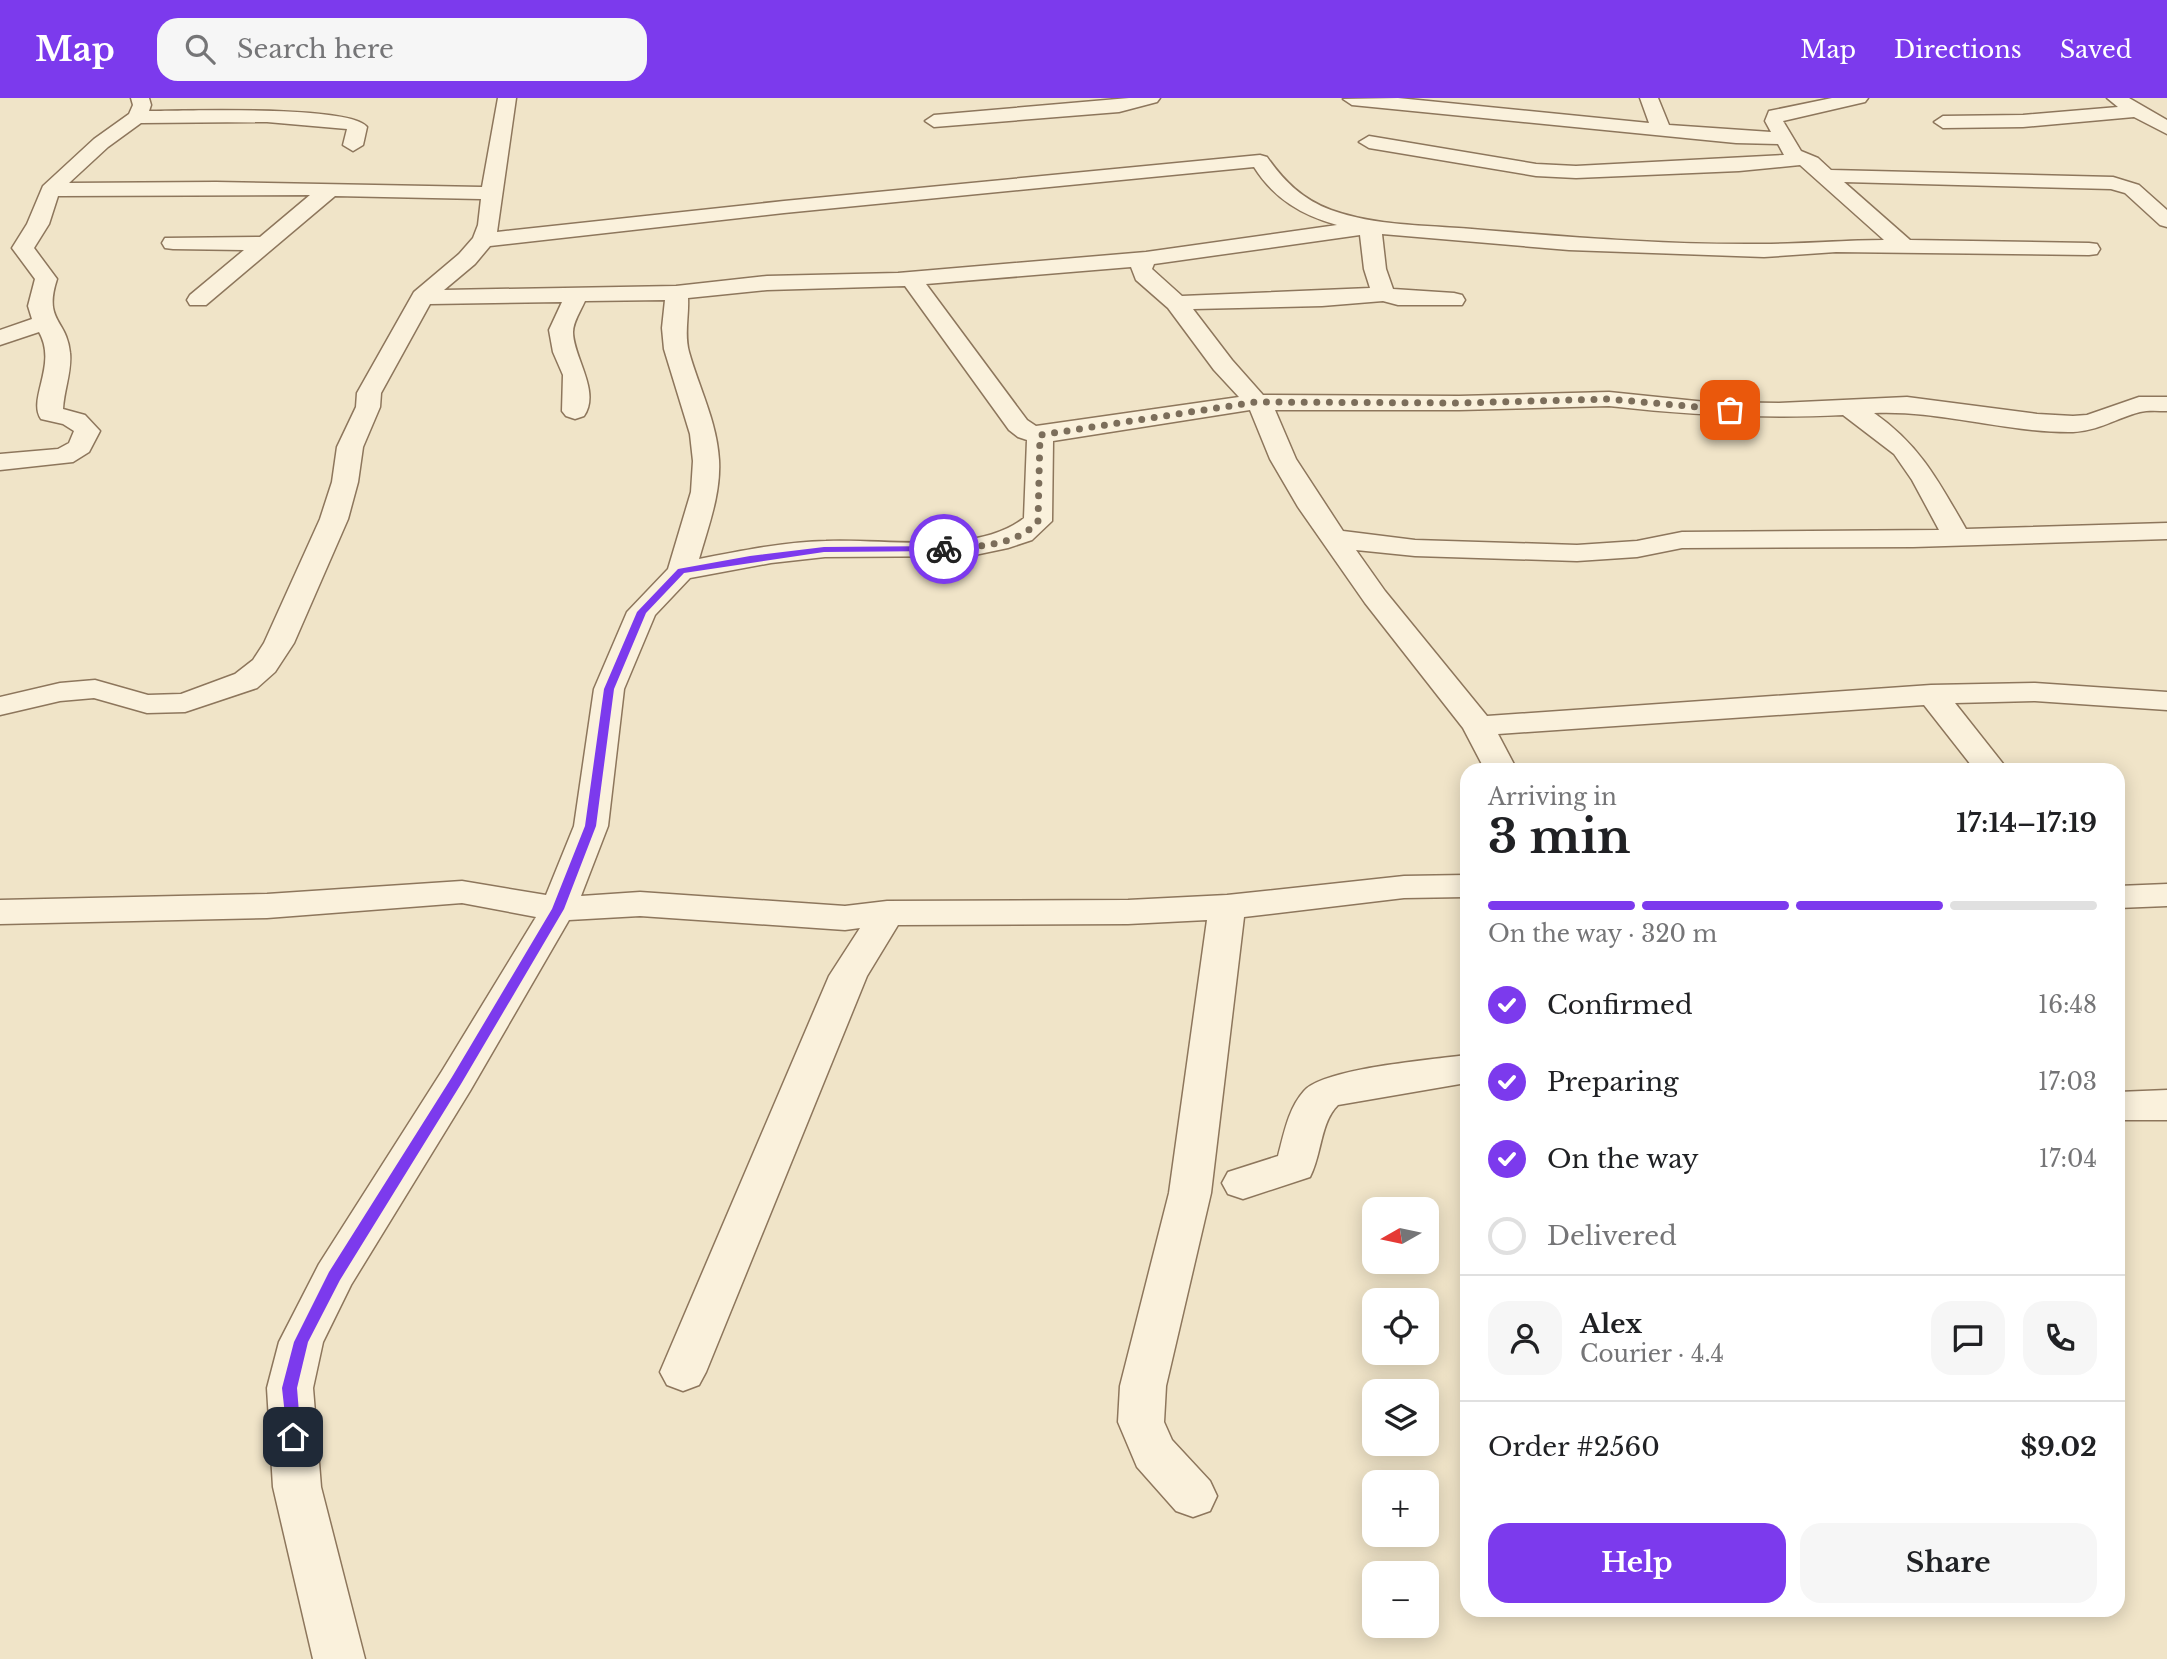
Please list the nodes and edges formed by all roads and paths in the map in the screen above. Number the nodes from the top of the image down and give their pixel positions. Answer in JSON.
{"nodes":[{"id":1,"x":507,"y":98,"type":"edge"},
{"id":2,"x":1151,"y":98,"type":"edge"},
{"id":3,"x":1649,"y":98,"type":"edge"},
{"id":4,"x":1859,"y":98,"type":"edge"},
{"id":5,"x":2116,"y":98,"type":"edge"},
{"id":6,"x":1352,"y":99,"type":"edge"},
{"id":7,"x":138,"y":108,"type":"edge"},
{"id":8,"x":2136,"y":110,"type":"junction"},
{"id":9,"x":934,"y":121,"type":"dead end"},
{"id":10,"x":1943,"y":122,"type":"dead end"},
{"id":11,"x":1661,"y":128,"type":"junction"},
{"id":12,"x":2167,"y":128,"type":"edge"},
{"id":13,"x":1785,"y":138,"type":"junction"},
{"id":14,"x":1368,"y":142,"type":"dead end"},
{"id":15,"x":353,"y":145,"type":"dead end"},
{"id":16,"x":1800,"y":159,"type":"junction"},
{"id":17,"x":1826,"y":176,"type":"junction"},
{"id":18,"x":50,"y":190,"type":"junction"},
{"id":19,"x":328,"y":191,"type":"junction"},
{"id":20,"x":492,"y":193,"type":"junction"},
{"id":21,"x":2167,"y":221,"type":"edge"},
{"id":22,"x":1369,"y":226,"type":"junction"},
{"id":23,"x":482,"y":240,"type":"junction"},
{"id":24,"x":173,"y":243,"type":"dead end"},
{"id":25,"x":266,"y":244,"type":"junction"},
{"id":26,"x":1904,"y":246,"type":"junction"},
{"id":27,"x":23,"y":248,"type":"junction"},
{"id":28,"x":2089,"y":249,"type":"dead end"},
{"id":29,"x":0,"y":251,"type":"edge"},
{"id":30,"x":1146,"y":259,"type":"junction"},
{"id":31,"x":911,"y":279,"type":"junction"},
{"id":32,"x":676,"y":293,"type":"junction"},
{"id":33,"x":1384,"y":294,"type":"junction"},
{"id":34,"x":576,"y":295,"type":"junction"},
{"id":35,"x":422,"y":297,"type":"junction"},
{"id":36,"x":198,"y":300,"type":"dead end"},
{"id":37,"x":1454,"y":300,"type":"dead end"},
{"id":38,"x":1176,"y":303,"type":"junction"},
{"id":39,"x":45,"y":322,"type":"junction"},
{"id":40,"x":0,"y":338,"type":"edge"},
{"id":41,"x":1256,"y":402,"type":"junction"},
{"id":42,"x":2167,"y":404,"type":"edge"},
{"id":43,"x":1847,"y":406,"type":"junction"},
{"id":44,"x":575,"y":411,"type":"dead end"},
{"id":45,"x":1040,"y":435,"type":"junction"},
{"id":46,"x":0,"y":462,"type":"edge"},
{"id":47,"x":2167,"y":531,"type":"edge"},
{"id":48,"x":1957,"y":537,"type":"junction"},
{"id":49,"x":1336,"y":539,"type":"junction"},
{"id":50,"x":681,"y":571,"type":"junction"},
{"id":51,"x":1931,"y":694,"type":"junction"},
{"id":52,"x":2167,"y":701,"type":"edge"},
{"id":53,"x":0,"y":706,"type":"edge"},
{"id":54,"x":1478,"y":726,"type":"junction"},
{"id":55,"x":1497,"y":763,"type":"edge"},
{"id":56,"x":1986,"y":763,"type":"edge"},
{"id":57,"x":1460,"y":886,"type":"edge"},
{"id":58,"x":2167,"y":895,"type":"edge"},
{"id":59,"x":2125,"y":897,"type":"edge"},
{"id":60,"x":1227,"y":907,"type":"junction"},
{"id":61,"x":558,"y":909,"type":"junction"},
{"id":62,"x":0,"y":912,"type":"edge"},
{"id":63,"x":887,"y":913,"type":"junction"},
{"id":64,"x":1460,"y":1070,"type":"edge"},
{"id":65,"x":2167,"y":1104,"type":"edge"},
{"id":66,"x":2125,"y":1107,"type":"edge"},
{"id":67,"x":1243,"y":1183,"type":"dead end"},
{"id":68,"x":683,"y":1372,"type":"dead end"},
{"id":69,"x":1194,"y":1496,"type":"dead end"},
{"id":70,"x":339,"y":1659,"type":"edge"}],
"edges":[{"from":1,"to":20,"type":"street"},
{"from":2,"to":9,"type":"street"},
{"from":3,"to":11,"type":"street"},
{"from":4,"to":13,"type":"street"},
{"from":5,"to":8,"type":"street"},
{"from":6,"to":11,"type":"street"},
{"from":7,"to":15,"type":"street"},
{"from":7,"to":18,"type":"street"},
{"from":8,"to":10,"type":"street"},
{"from":8,"to":12,"type":"street"},
{"from":11,"to":13,"type":"street"},
{"from":13,"to":16,"type":"street"},
{"from":14,"to":16,"type":"street"},
{"from":16,"to":17,"type":"street"},
{"from":17,"to":21,"type":"street"},
{"from":17,"to":26,"type":"street"},
{"from":18,"to":19,"type":"street"},
{"from":18,"to":27,"type":"street"},
{"from":19,"to":20,"type":"street"},
{"from":19,"to":25,"type":"street"},
{"from":20,"to":23,"type":"street"},
{"from":22,"to":23,"type":"street"},
{"from":22,"to":26,"type":"street"},
{"from":22,"to":30,"type":"street"},
{"from":22,"to":33,"type":"street"},
{"from":23,"to":35,"type":"street"},
{"from":24,"to":25,"type":"street"},
{"from":25,"to":36,"type":"street"},
{"from":26,"to":28,"type":"street"},
{"from":27,"to":29,"type":"street"},
{"from":27,"to":39,"type":"street"},
{"from":30,"to":31,"type":"street"},
{"from":30,"to":38,"type":"street"},
{"from":31,"to":32,"type":"street"},
{"from":31,"to":45,"type":"street"},
{"from":32,"to":34,"type":"street"},
{"from":32,"to":50,"type":"street"},
{"from":33,"to":37,"type":"street"},
{"from":33,"to":38,"type":"street"},
{"from":34,"to":35,"type":"street"},
{"from":34,"to":44,"type":"street"},
{"from":35,"to":53,"type":"street"},
{"from":38,"to":41,"type":"street"},
{"from":39,"to":40,"type":"street"},
{"from":39,"to":46,"type":"street"},
{"from":41,"to":43,"type":"street"},
{"from":41,"to":45,"type":"street"},
{"from":41,"to":49,"type":"street"},
{"from":42,"to":43,"type":"street"},
{"from":43,"to":48,"type":"street"},
{"from":45,"to":50,"type":"street"},
{"from":47,"to":48,"type":"street"},
{"from":48,"to":49,"type":"street"},
{"from":49,"to":54,"type":"street"},
{"from":50,"to":61,"type":"street"},
{"from":51,"to":52,"type":"street"},
{"from":51,"to":54,"type":"street"},
{"from":51,"to":56,"type":"street"},
{"from":54,"to":55,"type":"street"},
{"from":57,"to":60,"type":"street"},
{"from":58,"to":59,"type":"street"},
{"from":60,"to":63,"type":"street"},
{"from":60,"to":69,"type":"street"},
{"from":61,"to":62,"type":"street"},
{"from":61,"to":63,"type":"street"},
{"from":61,"to":70,"type":"street"},
{"from":63,"to":68,"type":"street"},
{"from":64,"to":67,"type":"street"},
{"from":65,"to":66,"type":"street"}]}
